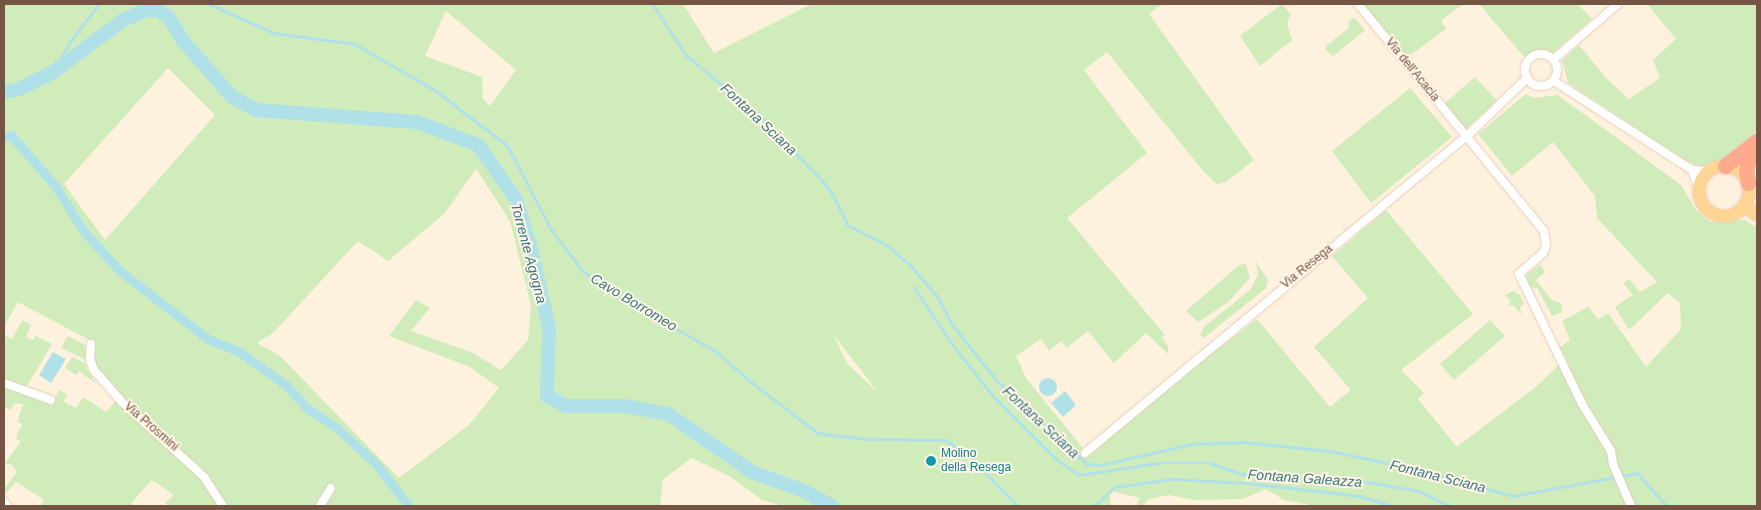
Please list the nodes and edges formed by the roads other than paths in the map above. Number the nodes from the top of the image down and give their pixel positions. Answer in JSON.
{"nodes":[{"id":1,"x":1358,"y":4,"type":"edge"},
{"id":2,"x":1618,"y":4,"type":"edge"},
{"id":3,"x":1554,"y":59,"type":"junction"},
{"id":4,"x":1527,"y":78,"type":"junction"},
{"id":5,"x":1554,"y":81,"type":"junction"},
{"id":6,"x":1466,"y":137,"type":"junction"},
{"id":7,"x":1754,"y":144,"type":"edge"},
{"id":8,"x":1725,"y":166,"type":"junction"},
{"id":9,"x":1692,"y":170,"type":"junction"},
{"id":10,"x":1709,"y":172,"type":"junction"},
{"id":11,"x":1748,"y":184,"type":"junction"},
{"id":12,"x":1699,"y":189,"type":"junction"},
{"id":13,"x":1744,"y":205,"type":"junction"},
{"id":14,"x":1757,"y":215,"type":"edge"},
{"id":15,"x":91,"y":344,"type":"dead end"},
{"id":16,"x":4,"y":383,"type":"edge"},
{"id":17,"x":51,"y":400,"type":"dead end"},
{"id":18,"x":1085,"y":453,"type":"dead end"},
{"id":19,"x":331,"y":488,"type":"dead end"},
{"id":20,"x":4,"y":501,"type":"edge"},
{"id":21,"x":7,"y":506,"type":"edge"},
{"id":22,"x":223,"y":506,"type":"edge"},
{"id":23,"x":320,"y":506,"type":"edge"},
{"id":24,"x":1631,"y":506,"type":"edge"}],
"edges":[{"from":1,"to":6,"type":"street","name":"Via dell'Acacia"},
{"from":2,"to":3,"type":"street"},
{"from":3,"to":4,"type":"street"},
{"from":3,"to":5,"type":"street"},
{"from":4,"to":5,"type":"street"},
{"from":4,"to":6,"type":"street","name":"Via Resega"},
{"from":5,"to":9,"type":"street"},
{"from":6,"to":18,"type":"street","name":"Via Resega"},
{"from":6,"to":24,"type":"street","name":"Via dell'Acacia"},
{"from":7,"to":8,"type":"highway"},
{"from":7,"to":11,"type":"highway"},
{"from":8,"to":10,"type":"main road"},
{"from":8,"to":11,"type":"main road"},
{"from":9,"to":10,"type":"street"},
{"from":9,"to":12,"type":"street"},
{"from":10,"to":12,"type":"main road"},
{"from":11,"to":13,"type":"main road"},
{"from":12,"to":13,"type":"main road"},
{"from":13,"to":14,"type":"main road"},
{"from":15,"to":22,"type":"street","name":"Via Prosmini"},
{"from":16,"to":17,"type":"street"},
{"from":19,"to":23,"type":"street"},
{"from":20,"to":21,"type":"street"}]}
